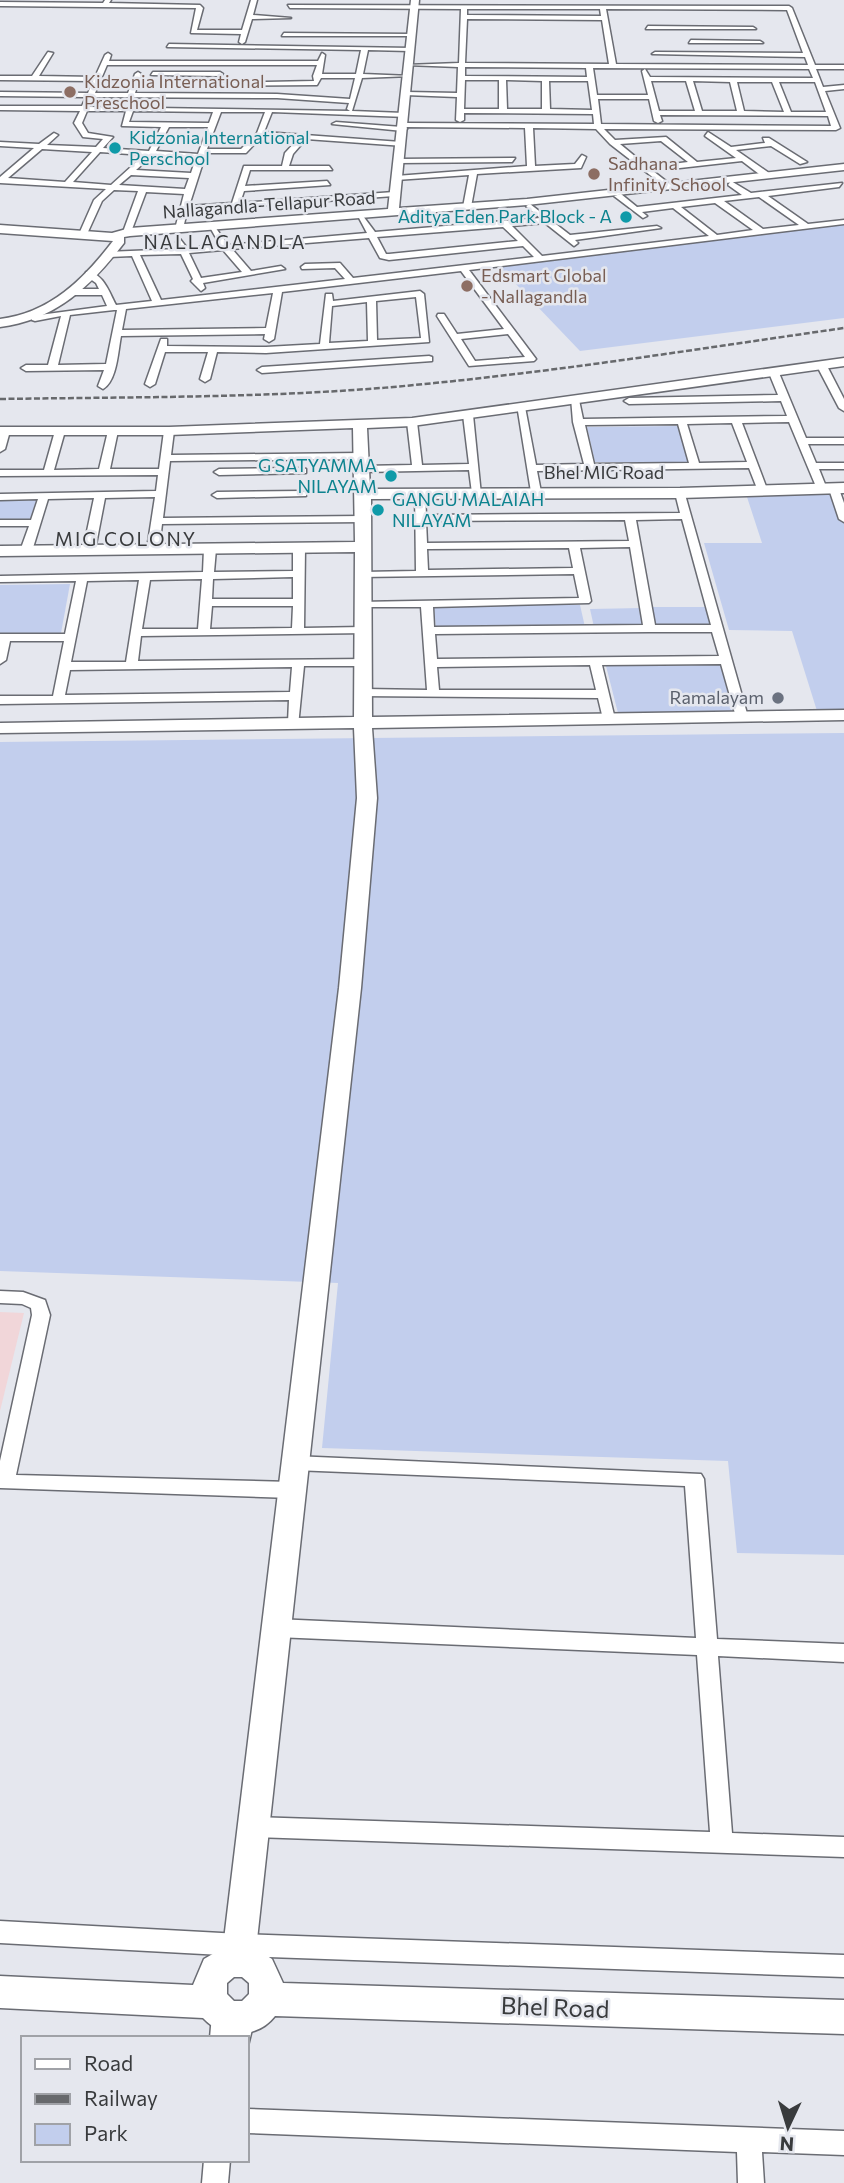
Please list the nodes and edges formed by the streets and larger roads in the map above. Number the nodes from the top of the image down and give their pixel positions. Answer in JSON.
{"nodes":[{"id":1,"x":254,"y":0,"type":"edge"},
{"id":2,"x":106,"y":3,"type":"edge"},
{"id":3,"x":291,"y":3,"type":"edge"},
{"id":4,"x":418,"y":3,"type":"edge"},
{"id":5,"x":463,"y":3,"type":"edge"},
{"id":6,"x":602,"y":3,"type":"edge"},
{"id":7,"x":0,"y":4,"type":"edge"},
{"id":8,"x":642,"y":4,"type":"edge"},
{"id":9,"x":328,"y":6,"type":"junction"},
{"id":10,"x":367,"y":6,"type":"junction"},
{"id":11,"x":746,"y":8,"type":"junction"},
{"id":12,"x":327,"y":16,"type":"dead end"},
{"id":13,"x":366,"y":16,"type":"dead end"},
{"id":14,"x":463,"y":17,"type":"junction"},
{"id":15,"x":249,"y":18,"type":"junction"},
{"id":16,"x":288,"y":18,"type":"junction"},
{"id":17,"x":604,"y":18,"type":"junction"},
{"id":18,"x":326,"y":26,"type":"dead end"},
{"id":19,"x":364,"y":26,"type":"dead end"},
{"id":20,"x":648,"y":28,"type":"junction"},
{"id":21,"x":685,"y":28,"type":"junction"},
{"id":22,"x":754,"y":29,"type":"junction"},
{"id":23,"x":245,"y":32,"type":"junction"},
{"id":24,"x":284,"y":36,"type":"junction"},
{"id":25,"x":324,"y":36,"type":"junction"},
{"id":26,"x":363,"y":36,"type":"junction"},
{"id":27,"x":411,"y":36,"type":"junction"},
{"id":28,"x":691,"y":42,"type":"junction"},
{"id":29,"x":760,"y":43,"type":"junction"},
{"id":30,"x":169,"y":46,"type":"dead end"},
{"id":31,"x":240,"y":48,"type":"junction"},
{"id":32,"x":324,"y":49,"type":"junction"},
{"id":33,"x":365,"y":49,"type":"junction"},
{"id":34,"x":410,"y":49,"type":"junction"},
{"id":35,"x":109,"y":52,"type":"dead end"},
{"id":36,"x":152,"y":52,"type":"dead end"},
{"id":37,"x":50,"y":53,"type":"dead end"},
{"id":38,"x":655,"y":54,"type":"junction"},
{"id":39,"x":696,"y":54,"type":"junction"},
{"id":40,"x":765,"y":55,"type":"junction"},
{"id":41,"x":808,"y":55,"type":"junction"},
{"id":42,"x":278,"y":56,"type":"junction"},
{"id":43,"x":312,"y":61,"type":"junction"},
{"id":44,"x":104,"y":63,"type":"junction"},
{"id":45,"x":146,"y":63,"type":"junction"},
{"id":46,"x":225,"y":63,"type":"junction"},
{"id":47,"x":460,"y":66,"type":"junction"},
{"id":48,"x":589,"y":66,"type":"junction"},
{"id":49,"x":613,"y":67,"type":"junction"},
{"id":50,"x":644,"y":67,"type":"junction"},
{"id":51,"x":658,"y":67,"type":"junction"},
{"id":52,"x":844,"y":67,"type":"edge"},
{"id":53,"x":813,"y":68,"type":"junction"},
{"id":54,"x":411,"y":69,"type":"junction"},
{"id":55,"x":113,"y":73,"type":"dead end"},
{"id":56,"x":125,"y":74,"type":"dead end"},
{"id":57,"x":138,"y":74,"type":"junction"},
{"id":58,"x":178,"y":74,"type":"junction"},
{"id":59,"x":220,"y":74,"type":"junction"},
{"id":60,"x":98,"y":76,"type":"junction"},
{"id":61,"x":358,"y":76,"type":"junction"},
{"id":62,"x":0,"y":78,"type":"edge"},
{"id":63,"x":34,"y":78,"type":"junction"},
{"id":64,"x":460,"y":78,"type":"junction"},
{"id":65,"x":502,"y":78,"type":"junction"},
{"id":66,"x":544,"y":78,"type":"junction"},
{"id":67,"x":590,"y":79,"type":"junction"},
{"id":68,"x":648,"y":79,"type":"junction"},
{"id":69,"x":317,"y":80,"type":"junction"},
{"id":70,"x":689,"y":80,"type":"junction"},
{"id":71,"x":733,"y":80,"type":"junction"},
{"id":72,"x":775,"y":80,"type":"junction"},
{"id":73,"x":819,"y":80,"type":"junction"},
{"id":74,"x":216,"y":84,"type":"junction"},
{"id":75,"x":844,"y":87,"type":"edge"},
{"id":76,"x":822,"y":89,"type":"junction"},
{"id":77,"x":0,"y":94,"type":"edge"},
{"id":78,"x":27,"y":94,"type":"junction"},
{"id":79,"x":410,"y":94,"type":"junction"},
{"id":80,"x":461,"y":94,"type":"junction"},
{"id":81,"x":90,"y":95,"type":"junction"},
{"id":82,"x":131,"y":95,"type":"junction"},
{"id":83,"x":171,"y":95,"type":"junction"},
{"id":84,"x":211,"y":96,"type":"junction"},
{"id":85,"x":310,"y":97,"type":"junction"},
{"id":86,"x":593,"y":97,"type":"junction"},
{"id":87,"x":652,"y":97,"type":"junction"},
{"id":88,"x":353,"y":100,"type":"junction"},
{"id":89,"x":0,"y":108,"type":"edge"},
{"id":90,"x":20,"y":109,"type":"junction"},
{"id":91,"x":83,"y":109,"type":"junction"},
{"id":92,"x":130,"y":109,"type":"junction"},
{"id":93,"x":218,"y":109,"type":"junction"},
{"id":94,"x":208,"y":110,"type":"junction"},
{"id":95,"x":269,"y":110,"type":"junction"},
{"id":96,"x":460,"y":111,"type":"junction"},
{"id":97,"x":503,"y":111,"type":"junction"},
{"id":98,"x":546,"y":112,"type":"junction"},
{"id":99,"x":596,"y":113,"type":"junction"},
{"id":100,"x":656,"y":113,"type":"junction"},
{"id":101,"x":699,"y":113,"type":"junction"},
{"id":102,"x":741,"y":113,"type":"junction"},
{"id":103,"x":788,"y":113,"type":"junction"},
{"id":104,"x":349,"y":115,"type":"junction"},
{"id":105,"x":832,"y":115,"type":"junction"},
{"id":106,"x":844,"y":116,"type":"edge"},
{"id":107,"x":264,"y":120,"type":"junction"},
{"id":108,"x":278,"y":121,"type":"dead end"},
{"id":109,"x":320,"y":123,"type":"dead end"},
{"id":110,"x":406,"y":124,"type":"junction"},
{"id":111,"x":166,"y":125,"type":"junction"},
{"id":112,"x":213,"y":125,"type":"junction"},
{"id":113,"x":460,"y":126,"type":"junction"},
{"id":114,"x":529,"y":126,"type":"junction"},
{"id":115,"x":598,"y":126,"type":"junction"},
{"id":116,"x":659,"y":127,"type":"junction"},
{"id":117,"x":260,"y":134,"type":"junction"},
{"id":118,"x":708,"y":134,"type":"dead end"},
{"id":119,"x":54,"y":135,"type":"dead end"},
{"id":120,"x":303,"y":137,"type":"junction"},
{"id":121,"x":613,"y":142,"type":"junction"},
{"id":122,"x":0,"y":144,"type":"edge"},
{"id":123,"x":401,"y":144,"type":"junction"},
{"id":124,"x":40,"y":146,"type":"junction"},
{"id":125,"x":729,"y":149,"type":"junction"},
{"id":126,"x":100,"y":150,"type":"junction"},
{"id":127,"x":151,"y":153,"type":"junction"},
{"id":128,"x":202,"y":153,"type":"junction"},
{"id":129,"x":582,"y":157,"type":"dead end"},
{"id":130,"x":744,"y":159,"type":"junction"},
{"id":131,"x":404,"y":161,"type":"junction"},
{"id":132,"x":803,"y":162,"type":"dead end"},
{"id":133,"x":531,"y":164,"type":"junction"},
{"id":134,"x":695,"y":164,"type":"junction"},
{"id":135,"x":285,"y":168,"type":"junction"},
{"id":136,"x":647,"y":169,"type":"junction"},
{"id":137,"x":844,"y":169,"type":"edge"},
{"id":138,"x":821,"y":171,"type":"junction"},
{"id":139,"x":128,"y":172,"type":"junction"},
{"id":140,"x":473,"y":173,"type":"junction"},
{"id":141,"x":766,"y":175,"type":"junction"},
{"id":142,"x":194,"y":176,"type":"junction"},
{"id":143,"x":401,"y":178,"type":"junction"},
{"id":144,"x":0,"y":181,"type":"edge"},
{"id":145,"x":327,"y":183,"type":"junction"},
{"id":146,"x":731,"y":183,"type":"junction"},
{"id":147,"x":66,"y":184,"type":"junction"},
{"id":148,"x":110,"y":187,"type":"junction"},
{"id":149,"x":668,"y":187,"type":"junction"},
{"id":150,"x":841,"y":187,"type":"edge"},
{"id":151,"x":143,"y":189,"type":"junction"},
{"id":152,"x":240,"y":190,"type":"junction"},
{"id":153,"x":188,"y":191,"type":"junction"},
{"id":154,"x":394,"y":194,"type":"junction"},
{"id":155,"x":761,"y":195,"type":"junction"},
{"id":156,"x":618,"y":196,"type":"junction"},
{"id":157,"x":749,"y":196,"type":"junction"},
{"id":158,"x":325,"y":199,"type":"junction"},
{"id":159,"x":717,"y":200,"type":"junction"},
{"id":160,"x":674,"y":205,"type":"junction"},
{"id":161,"x":235,"y":206,"type":"junction"},
{"id":162,"x":530,"y":206,"type":"junction"},
{"id":163,"x":467,"y":207,"type":"junction"},
{"id":164,"x":184,"y":209,"type":"junction"},
{"id":165,"x":247,"y":209,"type":"dead end"},
{"id":166,"x":635,"y":209,"type":"junction"},
{"id":167,"x":398,"y":213,"type":"junction"},
{"id":168,"x":363,"y":218,"type":"junction"},
{"id":169,"x":547,"y":220,"type":"junction"},
{"id":170,"x":844,"y":222,"type":"edge"},
{"id":171,"x":266,"y":224,"type":"junction"},
{"id":172,"x":505,"y":224,"type":"junction"},
{"id":173,"x":806,"y":226,"type":"junction"},
{"id":174,"x":657,"y":228,"type":"junction"},
{"id":175,"x":215,"y":229,"type":"junction"},
{"id":176,"x":0,"y":231,"type":"edge"},
{"id":177,"x":182,"y":231,"type":"junction"},
{"id":178,"x":761,"y":232,"type":"junction"},
{"id":179,"x":83,"y":234,"type":"junction"},
{"id":180,"x":371,"y":235,"type":"junction"},
{"id":181,"x":113,"y":236,"type":"junction"},
{"id":182,"x":714,"y":236,"type":"junction"},
{"id":183,"x":568,"y":238,"type":"junction"},
{"id":184,"x":673,"y":242,"type":"junction"},
{"id":185,"x":525,"y":243,"type":"junction"},
{"id":186,"x":225,"y":247,"type":"junction"},
{"id":187,"x":182,"y":251,"type":"junction"},
{"id":188,"x":584,"y":252,"type":"junction"},
{"id":189,"x":135,"y":253,"type":"junction"},
{"id":190,"x":109,"y":254,"type":"junction"},
{"id":191,"x":539,"y":257,"type":"junction"},
{"id":192,"x":397,"y":265,"type":"dead end"},
{"id":193,"x":306,"y":267,"type":"dead end"},
{"id":194,"x":463,"y":267,"type":"junction"},
{"id":195,"x":281,"y":269,"type":"dead end"},
{"id":196,"x":89,"y":274,"type":"junction"},
{"id":197,"x":248,"y":274,"type":"junction"},
{"id":198,"x":406,"y":274,"type":"junction"},
{"id":199,"x":195,"y":281,"type":"junction"},
{"id":200,"x":351,"y":281,"type":"junction"},
{"id":201,"x":330,"y":284,"type":"junction"},
{"id":202,"x":278,"y":290,"type":"junction"},
{"id":203,"x":71,"y":292,"type":"junction"},
{"id":204,"x":105,"y":292,"type":"junction"},
{"id":205,"x":209,"y":298,"type":"junction"},
{"id":206,"x":371,"y":298,"type":"junction"},
{"id":207,"x":158,"y":304,"type":"junction"},
{"id":208,"x":328,"y":304,"type":"junction"},
{"id":209,"x":117,"y":308,"type":"junction"},
{"id":210,"x":58,"y":314,"type":"dead end"},
{"id":211,"x":442,"y":316,"type":"dead end"},
{"id":212,"x":35,"y":317,"type":"junction"},
{"id":213,"x":0,"y":320,"type":"edge"},
{"id":214,"x":271,"y":331,"type":"junction"},
{"id":215,"x":512,"y":331,"type":"junction"},
{"id":216,"x":167,"y":332,"type":"junction"},
{"id":217,"x":117,"y":333,"type":"junction"},
{"id":218,"x":456,"y":337,"type":"junction"},
{"id":219,"x":373,"y":344,"type":"junction"},
{"id":220,"x":324,"y":347,"type":"junction"},
{"id":221,"x":161,"y":349,"type":"junction"},
{"id":222,"x":213,"y":350,"type":"junction"},
{"id":223,"x":266,"y":351,"type":"junction"},
{"id":224,"x":429,"y":359,"type":"dead end"},
{"id":225,"x":844,"y":362,"type":"edge"},
{"id":226,"x":110,"y":367,"type":"junction"},
{"id":227,"x":26,"y":368,"type":"dead end"},
{"id":228,"x":52,"y":368,"type":"junction"},
{"id":229,"x":826,"y":371,"type":"junction"},
{"id":230,"x":774,"y":373,"type":"junction"},
{"id":231,"x":844,"y":376,"type":"edge"},
{"id":232,"x":205,"y":379,"type":"dead end"},
{"id":233,"x":150,"y":384,"type":"dead end"},
{"id":234,"x":103,"y":386,"type":"dead end"},
{"id":235,"x":628,"y":397,"type":"junction"},
{"id":236,"x":784,"y":397,"type":"junction"},
{"id":237,"x":574,"y":400,"type":"junction"},
{"id":238,"x":520,"y":407,"type":"junction"},
{"id":239,"x":844,"y":408,"type":"edge"},
{"id":240,"x":468,"y":415,"type":"junction"},
{"id":241,"x":795,"y":419,"type":"junction"},
{"id":242,"x":736,"y":420,"type":"junction"},
{"id":243,"x":412,"y":422,"type":"junction"},
{"id":244,"x":578,"y":422,"type":"junction"},
{"id":245,"x":635,"y":422,"type":"junction"},
{"id":246,"x":682,"y":422,"type":"junction"},
{"id":247,"x":360,"y":425,"type":"junction"},
{"id":248,"x":3,"y":431,"type":"edge"},
{"id":249,"x":60,"y":431,"type":"junction"},
{"id":250,"x":113,"y":431,"type":"junction"},
{"id":251,"x":170,"y":432,"type":"junction"},
{"id":252,"x":802,"y":441,"type":"junction"},
{"id":253,"x":844,"y":441,"type":"edge"},
{"id":254,"x":0,"y":449,"type":"edge"},
{"id":255,"x":220,"y":457,"type":"junction"},
{"id":256,"x":301,"y":457,"type":"junction"},
{"id":257,"x":165,"y":458,"type":"junction"},
{"id":258,"x":362,"y":463,"type":"junction"},
{"id":259,"x":753,"y":465,"type":"junction"},
{"id":260,"x":695,"y":466,"type":"junction"},
{"id":261,"x":813,"y":466,"type":"junction"},
{"id":262,"x":844,"y":466,"type":"edge"},
{"id":263,"x":474,"y":467,"type":"junction"},
{"id":264,"x":590,"y":467,"type":"junction"},
{"id":265,"x":417,"y":468,"type":"junction"},
{"id":266,"x":531,"y":468,"type":"junction"},
{"id":267,"x":302,"y":471,"type":"junction"},
{"id":268,"x":104,"y":472,"type":"junction"},
{"id":269,"x":163,"y":472,"type":"junction"},
{"id":270,"x":219,"y":472,"type":"junction"},
{"id":271,"x":0,"y":473,"type":"edge"},
{"id":272,"x":48,"y":473,"type":"junction"},
{"id":273,"x":833,"y":488,"type":"edge"},
{"id":274,"x":762,"y":489,"type":"junction"},
{"id":275,"x":536,"y":492,"type":"junction"},
{"id":276,"x":477,"y":493,"type":"junction"},
{"id":277,"x":680,"y":493,"type":"junction"},
{"id":278,"x":159,"y":494,"type":"junction"},
{"id":279,"x":302,"y":494,"type":"junction"},
{"id":280,"x":363,"y":494,"type":"junction"},
{"id":281,"x":420,"y":494,"type":"junction"},
{"id":282,"x":100,"y":495,"type":"junction"},
{"id":283,"x":217,"y":495,"type":"junction"},
{"id":284,"x":44,"y":496,"type":"junction"},
{"id":285,"x":0,"y":497,"type":"edge"},
{"id":286,"x":629,"y":516,"type":"junction"},
{"id":287,"x":687,"y":516,"type":"junction"},
{"id":288,"x":421,"y":518,"type":"junction"},
{"id":289,"x":363,"y":519,"type":"junction"},
{"id":290,"x":844,"y":519,"type":"edge"},
{"id":291,"x":215,"y":520,"type":"junction"},
{"id":292,"x":302,"y":520,"type":"junction"},
{"id":293,"x":156,"y":521,"type":"junction"},
{"id":294,"x":0,"y":523,"type":"edge"},
{"id":295,"x":36,"y":523,"type":"junction"},
{"id":296,"x":635,"y":544,"type":"junction"},
{"id":297,"x":574,"y":545,"type":"junction"},
{"id":298,"x":422,"y":546,"type":"junction"},
{"id":299,"x":363,"y":547,"type":"junction"},
{"id":300,"x":299,"y":548,"type":"junction"},
{"id":301,"x":153,"y":549,"type":"junction"},
{"id":302,"x":210,"y":549,"type":"junction"},
{"id":303,"x":89,"y":550,"type":"junction"},
{"id":304,"x":0,"y":551,"type":"edge"},
{"id":305,"x":26,"y":551,"type":"junction"},
{"id":306,"x":579,"y":571,"type":"junction"},
{"id":307,"x":299,"y":573,"type":"junction"},
{"id":308,"x":422,"y":574,"type":"junction"},
{"id":309,"x":208,"y":575,"type":"junction"},
{"id":310,"x":363,"y":575,"type":"junction"},
{"id":311,"x":145,"y":576,"type":"junction"},
{"id":312,"x":82,"y":578,"type":"junction"},
{"id":313,"x":0,"y":579,"type":"edge"},
{"id":314,"x":299,"y":602,"type":"junction"},
{"id":315,"x":206,"y":603,"type":"junction"},
{"id":316,"x":427,"y":603,"type":"junction"},
{"id":317,"x":363,"y":604,"type":"junction"},
{"id":318,"x":718,"y":628,"type":"junction"},
{"id":319,"x":650,"y":629,"type":"junction"},
{"id":320,"x":363,"y":631,"type":"junction"},
{"id":321,"x":429,"y":631,"type":"junction"},
{"id":322,"x":136,"y":632,"type":"junction"},
{"id":323,"x":204,"y":632,"type":"junction"},
{"id":324,"x":298,"y":632,"type":"junction"},
{"id":325,"x":70,"y":637,"type":"junction"},
{"id":326,"x":3,"y":638,"type":"edge"},
{"id":327,"x":0,"y":660,"type":"edge"},
{"id":328,"x":727,"y":660,"type":"junction"},
{"id":329,"x":364,"y":662,"type":"junction"},
{"id":330,"x":595,"y":662,"type":"junction"},
{"id":331,"x":298,"y":663,"type":"junction"},
{"id":332,"x":431,"y":663,"type":"junction"},
{"id":333,"x":131,"y":665,"type":"junction"},
{"id":334,"x":64,"y":666,"type":"junction"},
{"id":335,"x":364,"y":693,"type":"junction"},
{"id":336,"x":433,"y":694,"type":"junction"},
{"id":337,"x":603,"y":695,"type":"junction"},
{"id":338,"x":296,"y":696,"type":"junction"},
{"id":339,"x":58,"y":699,"type":"junction"},
{"id":340,"x":0,"y":700,"type":"edge"},
{"id":341,"x":844,"y":715,"type":"edge"},
{"id":342,"x":743,"y":717,"type":"junction"},
{"id":343,"x":609,"y":719,"type":"junction"},
{"id":344,"x":363,"y":722,"type":"junction"},
{"id":345,"x":294,"y":723,"type":"junction"},
{"id":346,"x":0,"y":728,"type":"edge"},
{"id":347,"x":0,"y":1297,"type":"edge"},
{"id":348,"x":294,"y":1463,"type":"junction"},
{"id":349,"x":291,"y":1490,"type":"junction"},
{"id":350,"x":276,"y":1628,"type":"junction"},
{"id":351,"x":707,"y":1647,"type":"junction"},
{"id":352,"x":844,"y":1653,"type":"edge"},
{"id":353,"x":254,"y":1828,"type":"junction"},
{"id":354,"x":722,"y":1843,"type":"junction"},
{"id":355,"x":844,"y":1847,"type":"edge"},
{"id":356,"x":0,"y":1932,"type":"edge"},
{"id":357,"x":239,"y":1953,"type":"junction"},
{"id":358,"x":844,"y":1966,"type":"edge"},
{"id":359,"x":0,"y":1992,"type":"edge"},
{"id":360,"x":844,"y":2017,"type":"edge"},
{"id":361,"x":234,"y":2018,"type":"edge"},
{"id":362,"x":248,"y":2121,"type":"edge"},
{"id":363,"x":749,"y":2139,"type":"junction"},
{"id":364,"x":844,"y":2143,"type":"edge"},
{"id":365,"x":217,"y":2162,"type":"edge"},
{"id":366,"x":215,"y":2183,"type":"edge"},
{"id":367,"x":751,"y":2183,"type":"edge"}],
"edges":[{"from":1,"to":15,"type":"street"},
{"from":2,"to":7,"type":"street"},
{"from":2,"to":23,"type":"street"},
{"from":3,"to":9,"type":"street"},
{"from":3,"to":16,"type":"street"},
{"from":4,"to":5,"type":"street"},
{"from":4,"to":10,"type":"street"},
{"from":4,"to":27,"type":"street"},
{"from":4,"to":54,"type":"street"},
{"from":5,"to":6,"type":"street"},
{"from":5,"to":14,"type":"street"},
{"from":6,"to":8,"type":"street"},
{"from":6,"to":17,"type":"street"},
{"from":8,"to":11,"type":"street"},
{"from":8,"to":20,"type":"street"},
{"from":9,"to":10,"type":"street"},
{"from":9,"to":12,"type":"street"},
{"from":10,"to":13,"type":"street"},
{"from":11,"to":22,"type":"street"},
{"from":11,"to":41,"type":"street"},
{"from":14,"to":17,"type":"street"},
{"from":14,"to":47,"type":"street"},
{"from":15,"to":16,"type":"street"},
{"from":15,"to":23,"type":"street"},
{"from":16,"to":24,"type":"street"},
{"from":17,"to":49,"type":"street"},
{"from":18,"to":25,"type":"street"},
{"from":19,"to":26,"type":"street"},
{"from":20,"to":21,"type":"street"},
{"from":20,"to":38,"type":"street"},
{"from":21,"to":22,"type":"street"},
{"from":21,"to":28,"type":"street"},
{"from":22,"to":29,"type":"street"},
{"from":23,"to":31,"type":"street"},
{"from":24,"to":25,"type":"street"},
{"from":24,"to":42,"type":"street"},
{"from":25,"to":26,"type":"street"},
{"from":26,"to":27,"type":"street"},
{"from":27,"to":34,"type":"street"},
{"from":28,"to":29,"type":"street"},
{"from":28,"to":39,"type":"street"},
{"from":29,"to":40,"type":"street"},
{"from":30,"to":31,"type":"street"},
{"from":31,"to":42,"type":"street"},
{"from":32,"to":33,"type":"street"},
{"from":32,"to":42,"type":"street"},
{"from":32,"to":43,"type":"street"},
{"from":33,"to":34,"type":"street"},
{"from":33,"to":61,"type":"street"},
{"from":34,"to":54,"type":"street"},
{"from":35,"to":44,"type":"street"},
{"from":36,"to":45,"type":"street"},
{"from":37,"to":63,"type":"street"},
{"from":38,"to":39,"type":"street"},
{"from":38,"to":51,"type":"street"},
{"from":39,"to":40,"type":"street"},
{"from":40,"to":41,"type":"street"},
{"from":41,"to":53,"type":"street"},
{"from":42,"to":43,"type":"street"},
{"from":42,"to":43,"type":"street"},
{"from":42,"to":46,"type":"street"},
{"from":43,"to":69,"type":"street"},
{"from":44,"to":45,"type":"street"},
{"from":44,"to":60,"type":"street"},
{"from":45,"to":46,"type":"street"},
{"from":46,"to":59,"type":"street"},
{"from":47,"to":48,"type":"street"},
{"from":47,"to":54,"type":"street"},
{"from":47,"to":64,"type":"street"},
{"from":48,"to":49,"type":"street"},
{"from":48,"to":67,"type":"street"},
{"from":49,"to":50,"type":"street"},
{"from":50,"to":51,"type":"street"},
{"from":50,"to":68,"type":"street"},
{"from":51,"to":53,"type":"street"},
{"from":52,"to":53,"type":"street"},
{"from":53,"to":73,"type":"street"},
{"from":54,"to":61,"type":"street"},
{"from":54,"to":79,"type":"street"},
{"from":55,"to":60,"type":"street"},
{"from":56,"to":57,"type":"street"},
{"from":57,"to":58,"type":"street"},
{"from":57,"to":82,"type":"street"},
{"from":58,"to":59,"type":"street"},
{"from":58,"to":83,"type":"street"},
{"from":59,"to":74,"type":"street"},
{"from":60,"to":63,"type":"street"},
{"from":60,"to":81,"type":"street"},
{"from":61,"to":69,"type":"street"},
{"from":61,"to":88,"type":"street"},
{"from":62,"to":63,"type":"street"},
{"from":64,"to":65,"type":"street"},
{"from":64,"to":80,"type":"street"},
{"from":65,"to":66,"type":"street"},
{"from":65,"to":97,"type":"street"},
{"from":66,"to":67,"type":"street"},
{"from":66,"to":98,"type":"street"},
{"from":67,"to":86,"type":"street"},
{"from":68,"to":70,"type":"street"},
{"from":68,"to":87,"type":"street"},
{"from":69,"to":74,"type":"street"},
{"from":69,"to":85,"type":"street"},
{"from":70,"to":71,"type":"street"},
{"from":70,"to":101,"type":"street"},
{"from":71,"to":72,"type":"street"},
{"from":71,"to":102,"type":"street"},
{"from":72,"to":73,"type":"street"},
{"from":72,"to":103,"type":"street"},
{"from":73,"to":76,"type":"street"},
{"from":74,"to":84,"type":"street"},
{"from":75,"to":76,"type":"street"},
{"from":76,"to":105,"type":"street"},
{"from":77,"to":78,"type":"street"},
{"from":78,"to":81,"type":"street"},
{"from":78,"to":90,"type":"street"},
{"from":79,"to":80,"type":"street"},
{"from":79,"to":110,"type":"street"},
{"from":80,"to":96,"type":"street"},
{"from":81,"to":82,"type":"street"},
{"from":81,"to":91,"type":"street"},
{"from":82,"to":83,"type":"street"},
{"from":83,"to":84,"type":"street"},
{"from":84,"to":85,"type":"street"},
{"from":84,"to":94,"type":"street"},
{"from":85,"to":88,"type":"street"},
{"from":86,"to":87,"type":"street"},
{"from":86,"to":99,"type":"street"},
{"from":87,"to":100,"type":"street"},
{"from":88,"to":104,"type":"street"},
{"from":89,"to":90,"type":"street"},
{"from":90,"to":91,"type":"street"},
{"from":91,"to":92,"type":"street"},
{"from":91,"to":126,"type":"street"},
{"from":92,"to":94,"type":"street"},
{"from":92,"to":111,"type":"street"},
{"from":93,"to":94,"type":"street"},
{"from":93,"to":95,"type":"street"},
{"from":93,"to":112,"type":"street"},
{"from":95,"to":104,"type":"street"},
{"from":95,"to":107,"type":"street"},
{"from":96,"to":97,"type":"street"},
{"from":96,"to":113,"type":"street"},
{"from":97,"to":98,"type":"street"},
{"from":98,"to":99,"type":"street"},
{"from":99,"to":115,"type":"street"},
{"from":100,"to":101,"type":"street"},
{"from":100,"to":116,"type":"street"},
{"from":101,"to":102,"type":"street"},
{"from":102,"to":103,"type":"street"},
{"from":103,"to":105,"type":"street"},
{"from":104,"to":110,"type":"street"},
{"from":105,"to":106,"type":"street"},
{"from":105,"to":116,"type":"street"},
{"from":107,"to":108,"type":"street"},
{"from":107,"to":117,"type":"street"},
{"from":109,"to":110,"type":"street"},
{"from":110,"to":113,"type":"street"},
{"from":110,"to":123,"type":"street"},
{"from":110,"to":131,"type":"street"},
{"from":111,"to":112,"type":"street"},
{"from":111,"to":127,"type":"street"},
{"from":112,"to":128,"type":"street"},
{"from":113,"to":114,"type":"street"},
{"from":114,"to":115,"type":"street"},
{"from":114,"to":133,"type":"street"},
{"from":115,"to":116,"type":"street"},
{"from":115,"to":121,"type":"street"},
{"from":117,"to":120,"type":"street"},
{"from":117,"to":128,"type":"street"},
{"from":118,"to":125,"type":"street"},
{"from":119,"to":124,"type":"street"},
{"from":120,"to":123,"type":"street"},
{"from":120,"to":135,"type":"street"},
{"from":121,"to":134,"type":"street"},
{"from":121,"to":136,"type":"street"},
{"from":122,"to":124,"type":"street"},
{"from":123,"to":131,"type":"street"},
{"from":124,"to":126,"type":"street"},
{"from":124,"to":144,"type":"street"},
{"from":125,"to":130,"type":"street"},
{"from":125,"to":132,"type":"street"},
{"from":126,"to":127,"type":"street"},
{"from":126,"to":147,"type":"street"},
{"from":127,"to":128,"type":"street"},
{"from":127,"to":139,"type":"street"},
{"from":128,"to":142,"type":"street"},
{"from":129,"to":133,"type":"street"},
{"from":130,"to":134,"type":"street"},
{"from":130,"to":141,"type":"street"},
{"from":131,"to":133,"type":"street"},
{"from":131,"to":143,"type":"street"},
{"from":133,"to":140,"type":"street"},
{"from":134,"to":136,"type":"street"},
{"from":135,"to":145,"type":"street"},
{"from":135,"to":152,"type":"street"},
{"from":136,"to":149,"type":"street"},
{"from":137,"to":138,"type":"street","name":"Nallagandla-Tellapur Road"},
{"from":138,"to":141,"type":"street","name":"Nallagandla-Tellapur Road"},
{"from":138,"to":146,"type":"street","name":"Nallagandla-Tellapur Road"},
{"from":138,"to":150,"type":"street"},
{"from":139,"to":142,"type":"street"},
{"from":139,"to":148,"type":"street"},
{"from":140,"to":143,"type":"street"},
{"from":140,"to":163,"type":"street"},
{"from":141,"to":149,"type":"street","name":"Nallagandla-Tellapur Road"},
{"from":142,"to":153,"type":"street"},
{"from":143,"to":154,"type":"street"},
{"from":143,"to":167,"type":"street"},
{"from":144,"to":147,"type":"street"},
{"from":145,"to":152,"type":"street"},
{"from":145,"to":158,"type":"street"},
{"from":146,"to":156,"type":"street","name":"Nallagandla-Tellapur Road"},
{"from":146,"to":157,"type":"street"},
{"from":147,"to":148,"type":"street"},
{"from":148,"to":151,"type":"street"},
{"from":148,"to":179,"type":"street"},
{"from":149,"to":163,"type":"street","name":"Nallagandla-Tellapur Road"},
{"from":150,"to":155,"type":"street"},
{"from":151,"to":153,"type":"street"},
{"from":151,"to":181,"type":"street"},
{"from":152,"to":161,"type":"street"},
{"from":153,"to":164,"type":"street"},
{"from":154,"to":158,"type":"street"},
{"from":154,"to":167,"type":"street"},
{"from":155,"to":157,"type":"street"},
{"from":155,"to":173,"type":"street"},
{"from":156,"to":162,"type":"street","name":"Nallagandla-Tellapur Road"},
{"from":156,"to":166,"type":"street"},
{"from":157,"to":159,"type":"street"},
{"from":158,"to":161,"type":"street"},
{"from":159,"to":160,"type":"street"},
{"from":159,"to":178,"type":"street"},
{"from":160,"to":166,"type":"street"},
{"from":160,"to":182,"type":"street"},
{"from":161,"to":164,"type":"street"},
{"from":162,"to":168,"type":"street","name":"Nallagandla-Tellapur Road"},
{"from":162,"to":169,"type":"street"},
{"from":163,"to":167,"type":"street","name":"Nallagandla-Tellapur Road"},
{"from":164,"to":177,"type":"street"},
{"from":165,"to":177,"type":"street"},
{"from":166,"to":174,"type":"street"},
{"from":167,"to":171,"type":"street","name":"Nallagandla-Tellapur Road"},
{"from":168,"to":171,"type":"street","name":"Nallagandla-Tellapur Road"},
{"from":168,"to":180,"type":"street"},
{"from":169,"to":172,"type":"street"},
{"from":169,"to":183,"type":"street"},
{"from":170,"to":173,"type":"street"},
{"from":171,"to":175,"type":"street","name":"Nallagandla-Tellapur Road"},
{"from":171,"to":177,"type":"street","name":"Nallagandla-Tellapur Road"},
{"from":172,"to":180,"type":"street"},
{"from":172,"to":185,"type":"street"},
{"from":173,"to":178,"type":"street"},
{"from":174,"to":183,"type":"street"},
{"from":174,"to":184,"type":"street"},
{"from":175,"to":181,"type":"street","name":"Nallagandla-Tellapur Road"},
{"from":175,"to":186,"type":"street"},
{"from":176,"to":179,"type":"street"},
{"from":176,"to":181,"type":"street"},
{"from":177,"to":181,"type":"street","name":"Nallagandla-Tellapur Road"},
{"from":177,"to":187,"type":"street"},
{"from":178,"to":182,"type":"street"},
{"from":179,"to":181,"type":"street"},
{"from":180,"to":185,"type":"street"},
{"from":180,"to":186,"type":"street"},
{"from":181,"to":190,"type":"street"},
{"from":181,"to":213,"type":"street"},
{"from":182,"to":184,"type":"street"},
{"from":183,"to":188,"type":"street"},
{"from":184,"to":188,"type":"street"},
{"from":185,"to":191,"type":"street"},
{"from":186,"to":187,"type":"street"},
{"from":186,"to":197,"type":"street"},
{"from":187,"to":189,"type":"street"},
{"from":187,"to":199,"type":"street"},
{"from":188,"to":191,"type":"street"},
{"from":189,"to":190,"type":"street"},
{"from":189,"to":207,"type":"street"},
{"from":190,"to":196,"type":"street"},
{"from":191,"to":194,"type":"street"},
{"from":192,"to":198,"type":"street"},
{"from":193,"to":200,"type":"street"},
{"from":194,"to":198,"type":"street"},
{"from":194,"to":215,"type":"street"},
{"from":195,"to":197,"type":"street"},
{"from":196,"to":203,"type":"street"},
{"from":196,"to":204,"type":"street"},
{"from":197,"to":199,"type":"street"},
{"from":198,"to":200,"type":"street"},
{"from":199,"to":205,"type":"street"},
{"from":200,"to":201,"type":"street"},
{"from":201,"to":202,"type":"street"},
{"from":201,"to":208,"type":"street"},
{"from":202,"to":205,"type":"street"},
{"from":202,"to":214,"type":"street"},
{"from":203,"to":204,"type":"street"},
{"from":203,"to":212,"type":"street"},
{"from":204,"to":209,"type":"street"},
{"from":205,"to":207,"type":"street"},
{"from":206,"to":208,"type":"street"},
{"from":206,"to":219,"type":"street"},
{"from":206,"to":219,"type":"street"},
{"from":207,"to":209,"type":"street"},
{"from":208,"to":220,"type":"street"},
{"from":209,"to":217,"type":"street"},
{"from":209,"to":228,"type":"street"},
{"from":210,"to":212,"type":"street"},
{"from":211,"to":218,"type":"street"},
{"from":212,"to":213,"type":"street"},
{"from":214,"to":216,"type":"street"},
{"from":214,"to":223,"type":"street"},
{"from":215,"to":218,"type":"street"},
{"from":215,"to":218,"type":"street"},
{"from":216,"to":217,"type":"street"},
{"from":216,"to":221,"type":"street"},
{"from":217,"to":226,"type":"street"},
{"from":219,"to":220,"type":"street"},
{"from":220,"to":223,"type":"street"},
{"from":221,"to":222,"type":"street"},
{"from":221,"to":233,"type":"street"},
{"from":222,"to":223,"type":"street"},
{"from":222,"to":232,"type":"street"},
{"from":223,"to":224,"type":"street"},
{"from":225,"to":229,"type":"street"},
{"from":226,"to":228,"type":"street"},
{"from":226,"to":234,"type":"street"},
{"from":227,"to":228,"type":"street"},
{"from":229,"to":230,"type":"street"},
{"from":229,"to":231,"type":"street"},
{"from":229,"to":239,"type":"street"},
{"from":230,"to":235,"type":"street"},
{"from":230,"to":236,"type":"street"},
{"from":235,"to":236,"type":"street"},
{"from":235,"to":237,"type":"street"},
{"from":235,"to":245,"type":"street"},
{"from":236,"to":241,"type":"street"},
{"from":237,"to":238,"type":"street"},
{"from":237,"to":244,"type":"street"},
{"from":238,"to":240,"type":"street"},
{"from":238,"to":266,"type":"street"},
{"from":240,"to":243,"type":"street"},
{"from":240,"to":263,"type":"street"},
{"from":241,"to":242,"type":"street"},
{"from":241,"to":252,"type":"street"},
{"from":242,"to":246,"type":"street"},
{"from":242,"to":259,"type":"street"},
{"from":243,"to":247,"type":"street"},
{"from":243,"to":265,"type":"street"},
{"from":244,"to":245,"type":"street"},
{"from":244,"to":264,"type":"street"},
{"from":245,"to":246,"type":"street"},
{"from":246,"to":260,"type":"street"},
{"from":247,"to":251,"type":"street"},
{"from":247,"to":258,"type":"street"},
{"from":248,"to":249,"type":"street"},
{"from":248,"to":254,"type":"street"},
{"from":249,"to":250,"type":"street"},
{"from":249,"to":272,"type":"street"},
{"from":250,"to":251,"type":"street"},
{"from":250,"to":268,"type":"street"},
{"from":251,"to":257,"type":"street"},
{"from":252,"to":253,"type":"street"},
{"from":252,"to":261,"type":"street"},
{"from":255,"to":256,"type":"street"},
{"from":255,"to":257,"type":"street"},
{"from":255,"to":270,"type":"street"},
{"from":256,"to":258,"type":"street"},
{"from":256,"to":267,"type":"street"},
{"from":257,"to":269,"type":"street"},
{"from":258,"to":265,"type":"street"},
{"from":258,"to":280,"type":"street"},
{"from":259,"to":260,"type":"street"},
{"from":259,"to":274,"type":"street"},
{"from":260,"to":264,"type":"street"},
{"from":261,"to":262,"type":"street"},
{"from":261,"to":273,"type":"street"},
{"from":263,"to":265,"type":"street"},
{"from":263,"to":276,"type":"street"},
{"from":264,"to":266,"type":"street"},
{"from":266,"to":275,"type":"street"},
{"from":267,"to":270,"type":"street"},
{"from":267,"to":279,"type":"street"},
{"from":268,"to":269,"type":"street"},
{"from":268,"to":272,"type":"street"},
{"from":269,"to":278,"type":"street"},
{"from":270,"to":283,"type":"street"},
{"from":271,"to":272,"type":"street"},
{"from":273,"to":274,"type":"street","name":"Bhel MIG Road"},
{"from":273,"to":290,"type":"street"},
{"from":274,"to":277,"type":"street","name":"Bhel MIG Road"},
{"from":275,"to":276,"type":"street","name":"Bhel MIG Road"},
{"from":275,"to":277,"type":"street","name":"Bhel MIG Road"},
{"from":276,"to":281,"type":"street","name":"Bhel MIG Road"},
{"from":277,"to":287,"type":"street"},
{"from":278,"to":282,"type":"street"},
{"from":278,"to":293,"type":"street"},
{"from":279,"to":283,"type":"street"},
{"from":279,"to":292,"type":"street"},
{"from":280,"to":281,"type":"street","name":"Bhel MIG Road"},
{"from":280,"to":289,"type":"street"},
{"from":281,"to":288,"type":"street"},
{"from":282,"to":284,"type":"street"},
{"from":282,"to":303,"type":"street"},
{"from":283,"to":291,"type":"street"},
{"from":284,"to":285,"type":"street"},
{"from":284,"to":295,"type":"street"},
{"from":286,"to":287,"type":"street"},
{"from":286,"to":288,"type":"street"},
{"from":286,"to":296,"type":"street"},
{"from":287,"to":318,"type":"street"},
{"from":288,"to":298,"type":"street"},
{"from":289,"to":292,"type":"street"},
{"from":289,"to":299,"type":"street"},
{"from":291,"to":292,"type":"street"},
{"from":291,"to":293,"type":"street"},
{"from":293,"to":301,"type":"street"},
{"from":294,"to":295,"type":"street"},
{"from":295,"to":305,"type":"street"},
{"from":296,"to":297,"type":"street"},
{"from":296,"to":319,"type":"street"},
{"from":297,"to":298,"type":"street"},
{"from":297,"to":306,"type":"street"},
{"from":298,"to":308,"type":"street"},
{"from":299,"to":300,"type":"street"},
{"from":299,"to":310,"type":"street"},
{"from":300,"to":302,"type":"street"},
{"from":300,"to":307,"type":"street"},
{"from":301,"to":302,"type":"street"},
{"from":301,"to":303,"type":"street"},
{"from":302,"to":309,"type":"street"},
{"from":303,"to":305,"type":"street"},
{"from":304,"to":305,"type":"street"},
{"from":306,"to":308,"type":"street"},
{"from":306,"to":316,"type":"street"},
{"from":307,"to":309,"type":"street"},
{"from":307,"to":314,"type":"street"},
{"from":308,"to":310,"type":"street"},
{"from":309,"to":311,"type":"street"},
{"from":309,"to":315,"type":"street"},
{"from":310,"to":317,"type":"street"},
{"from":311,"to":312,"type":"street"},
{"from":311,"to":322,"type":"street"},
{"from":312,"to":313,"type":"street"},
{"from":312,"to":325,"type":"street"},
{"from":314,"to":315,"type":"street"},
{"from":314,"to":324,"type":"street"},
{"from":315,"to":323,"type":"street"},
{"from":316,"to":317,"type":"street"},
{"from":316,"to":321,"type":"street"},
{"from":317,"to":320,"type":"street"},
{"from":318,"to":319,"type":"street"},
{"from":318,"to":328,"type":"street"},
{"from":319,"to":321,"type":"street"},
{"from":320,"to":324,"type":"street"},
{"from":320,"to":329,"type":"street"},
{"from":321,"to":332,"type":"street"},
{"from":322,"to":323,"type":"street"},
{"from":322,"to":333,"type":"street"},
{"from":323,"to":324,"type":"street"},
{"from":325,"to":326,"type":"street"},
{"from":325,"to":334,"type":"street"},
{"from":326,"to":327,"type":"street"},
{"from":328,"to":330,"type":"street"},
{"from":328,"to":342,"type":"street"},
{"from":329,"to":331,"type":"street"},
{"from":329,"to":335,"type":"street"},
{"from":330,"to":332,"type":"street"},
{"from":330,"to":337,"type":"street"},
{"from":331,"to":333,"type":"street"},
{"from":331,"to":338,"type":"street"},
{"from":332,"to":336,"type":"street"},
{"from":333,"to":334,"type":"street"},
{"from":334,"to":339,"type":"street"},
{"from":335,"to":336,"type":"street"},
{"from":335,"to":344,"type":"street"},
{"from":336,"to":337,"type":"street"},
{"from":337,"to":343,"type":"street"},
{"from":338,"to":339,"type":"street"},
{"from":338,"to":345,"type":"street"},
{"from":339,"to":340,"type":"street"},
{"from":341,"to":342,"type":"street"},
{"from":342,"to":343,"type":"street"},
{"from":343,"to":344,"type":"street"},
{"from":344,"to":345,"type":"street"},
{"from":344,"to":348,"type":"street"},
{"from":345,"to":346,"type":"street"},
{"from":347,"to":349,"type":"street"},
{"from":348,"to":349,"type":"street"},
{"from":348,"to":351,"type":"street"},
{"from":349,"to":350,"type":"street"},
{"from":350,"to":351,"type":"street"},
{"from":350,"to":353,"type":"street"},
{"from":351,"to":352,"type":"street"},
{"from":351,"to":354,"type":"street"},
{"from":353,"to":354,"type":"street"},
{"from":353,"to":357,"type":"street"},
{"from":354,"to":355,"type":"street"},
{"from":356,"to":357,"type":"street"},
{"from":357,"to":358,"type":"street"},
{"from":357,"to":361,"type":"street"},
{"from":357,"to":361,"type":"street"},
{"from":359,"to":361,"type":"street","name":"Bhel Road"},
{"from":360,"to":361,"type":"street","name":"Bhel Road"},
{"from":362,"to":363,"type":"street"},
{"from":363,"to":364,"type":"street"},
{"from":363,"to":367,"type":"street"},
{"from":365,"to":366,"type":"street"}]}
